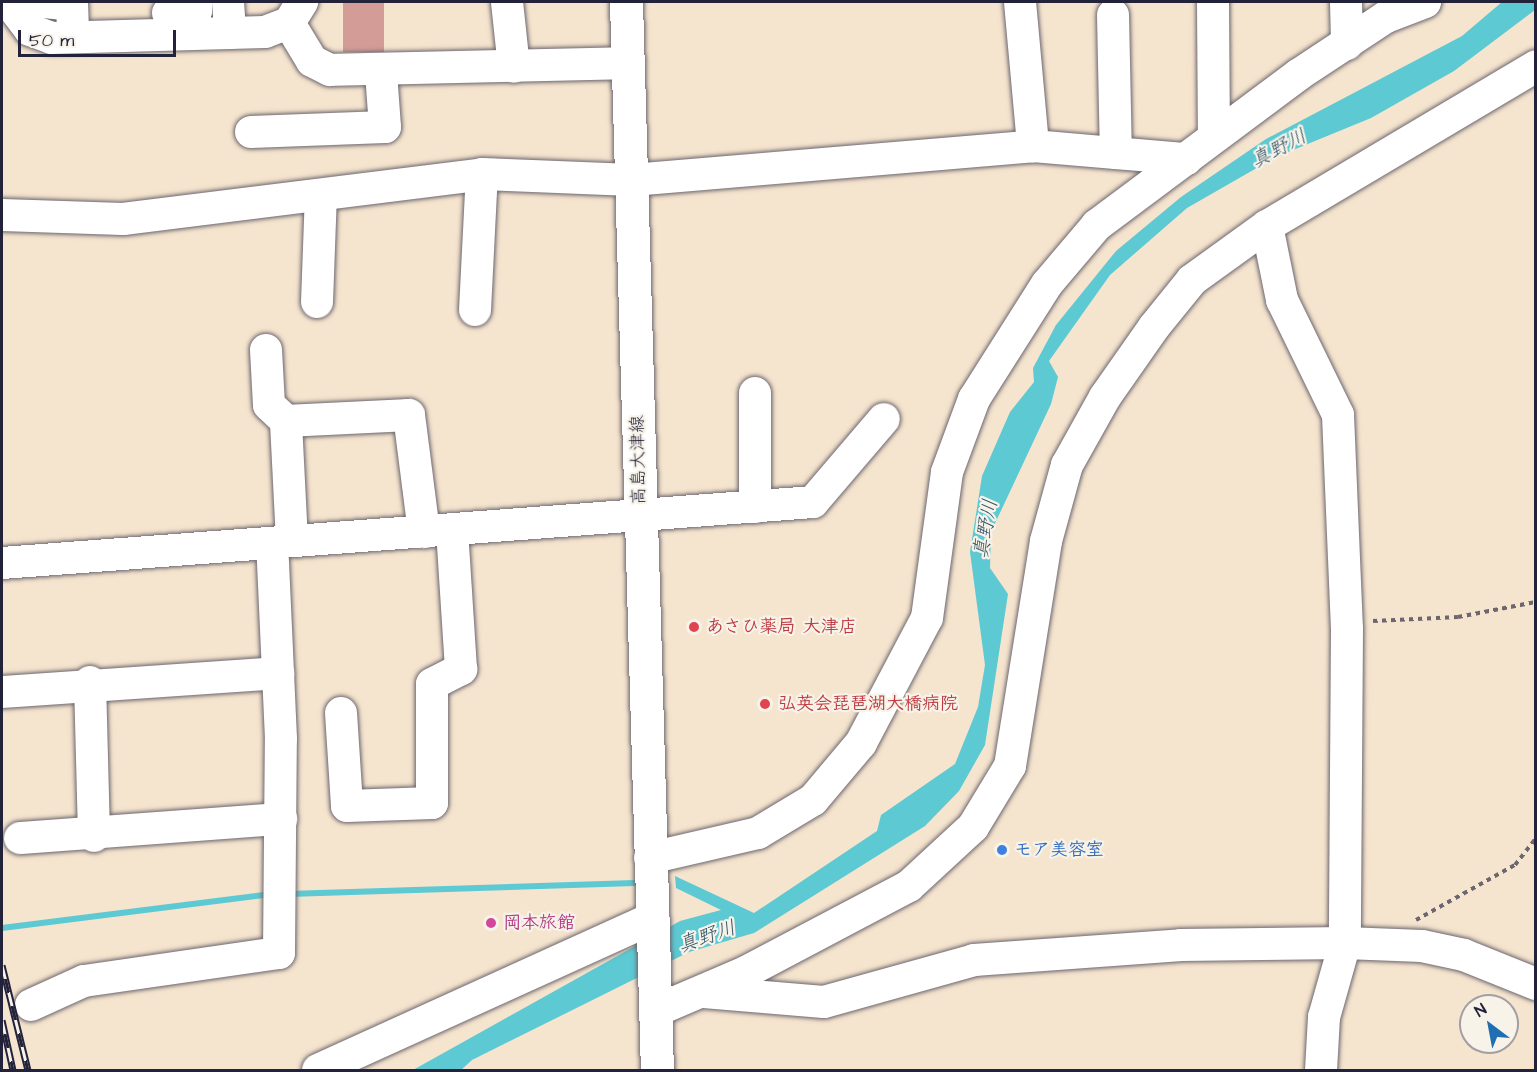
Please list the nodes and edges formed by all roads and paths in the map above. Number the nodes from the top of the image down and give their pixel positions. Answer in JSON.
{"nodes":[{"id":1,"x":9,"y":2,"type":"edge"},
{"id":2,"x":228,"y":2,"type":"edge"},
{"id":3,"x":507,"y":2,"type":"edge"},
{"id":4,"x":626,"y":2,"type":"edge"},
{"id":5,"x":1020,"y":2,"type":"edge"},
{"id":6,"x":1213,"y":2,"type":"edge"},
{"id":7,"x":1346,"y":2,"type":"edge"},
{"id":8,"x":1425,"y":2,"type":"edge"},
{"id":9,"x":63,"y":3,"type":"edge"},
{"id":10,"x":1387,"y":9,"type":"edge"},
{"id":11,"x":296,"y":12,"type":"edge"},
{"id":12,"x":175,"y":13,"type":"edge"},
{"id":13,"x":1113,"y":15,"type":"dead end"},
{"id":14,"x":230,"y":33,"type":"junction"},
{"id":15,"x":73,"y":37,"type":"junction"},
{"id":16,"x":1347,"y":44,"type":"junction"},
{"id":17,"x":629,"y":63,"type":"junction"},
{"id":18,"x":1536,"y":66,"type":"edge"},
{"id":19,"x":514,"y":67,"type":"junction"},
{"id":20,"x":381,"y":72,"type":"junction"},
{"id":21,"x":251,"y":132,"type":"dead end"},
{"id":22,"x":1214,"y":136,"type":"junction"},
{"id":23,"x":1033,"y":146,"type":"junction"},
{"id":24,"x":1116,"y":153,"type":"junction"},
{"id":25,"x":1186,"y":159,"type":"junction"},
{"id":26,"x":482,"y":174,"type":"junction"},
{"id":27,"x":632,"y":180,"type":"junction"},
{"id":28,"x":321,"y":195,"type":"junction"},
{"id":29,"x":2,"y":214,"type":"edge"},
{"id":30,"x":1267,"y":226,"type":"junction"},
{"id":31,"x":318,"y":302,"type":"dead end"},
{"id":32,"x":475,"y":310,"type":"dead end"},
{"id":33,"x":266,"y":350,"type":"dead end"},
{"id":34,"x":755,"y":393,"type":"dead end"},
{"id":35,"x":884,"y":418,"type":"dead end"},
{"id":36,"x":286,"y":421,"type":"junction"},
{"id":37,"x":754,"y":507,"type":"junction"},
{"id":38,"x":640,"y":516,"type":"junction"},
{"id":39,"x":438,"y":531,"type":"junction"},
{"id":40,"x":282,"y":542,"type":"junction"},
{"id":41,"x":2,"y":563,"type":"edge"},
{"id":42,"x":1536,"y":602,"type":"edge"},
{"id":43,"x":1347,"y":629,"type":"junction"},
{"id":44,"x":278,"y":673,"type":"junction"},
{"id":45,"x":90,"y":682,"type":"junction"},
{"id":46,"x":2,"y":692,"type":"edge"},
{"id":47,"x":341,"y":713,"type":"dead end"},
{"id":48,"x":281,"y":819,"type":"junction"},
{"id":49,"x":94,"y":836,"type":"junction"},
{"id":50,"x":20,"y":838,"type":"dead end"},
{"id":51,"x":1536,"y":838,"type":"edge"},
{"id":52,"x":650,"y":858,"type":"junction"},
{"id":53,"x":652,"y":918,"type":"junction"},
{"id":54,"x":1345,"y":943,"type":"junction"},
{"id":55,"x":1401,"y":946,"type":"junction"},
{"id":56,"x":1536,"y":984,"type":"edge"},
{"id":57,"x":700,"y":991,"type":"junction"},
{"id":58,"x":31,"y":1005,"type":"dead end"},
{"id":59,"x":655,"y":1005,"type":"junction"},
{"id":60,"x":318,"y":1071,"type":"edge"},
{"id":61,"x":657,"y":1071,"type":"edge"},
{"id":62,"x":1322,"y":1071,"type":"edge"}],
"edges":[{"from":1,"to":15,"type":"street"},
{"from":2,"to":14,"type":"street"},
{"from":3,"to":19,"type":"street"},
{"from":4,"to":17,"type":"main road","name":"高島大津線"},
{"from":5,"to":23,"type":"street"},
{"from":6,"to":22,"type":"street"},
{"from":7,"to":16,"type":"street"},
{"from":8,"to":10,"type":"street"},
{"from":9,"to":15,"type":"street"},
{"from":10,"to":16,"type":"street"},
{"from":11,"to":14,"type":"street"},
{"from":11,"to":20,"type":"street"},
{"from":12,"to":14,"type":"street"},
{"from":12,"to":15,"type":"street"},
{"from":13,"to":24,"type":"street"},
{"from":16,"to":22,"type":"street"},
{"from":17,"to":19,"type":"street"},
{"from":17,"to":27,"type":"main road","name":"高島大津線"},
{"from":18,"to":30,"type":"street"},
{"from":19,"to":20,"type":"street"},
{"from":20,"to":21,"type":"street"},
{"from":22,"to":25,"type":"street"},
{"from":23,"to":24,"type":"street"},
{"from":23,"to":27,"type":"street"},
{"from":24,"to":25,"type":"street"},
{"from":25,"to":52,"type":"street"},
{"from":26,"to":27,"type":"street"},
{"from":26,"to":28,"type":"street"},
{"from":26,"to":32,"type":"street"},
{"from":27,"to":38,"type":"main road","name":"高島大津線"},
{"from":28,"to":29,"type":"street"},
{"from":28,"to":31,"type":"street"},
{"from":30,"to":43,"type":"street"},
{"from":30,"to":57,"type":"street"},
{"from":33,"to":36,"type":"street"},
{"from":34,"to":37,"type":"street"},
{"from":35,"to":37,"type":"street"},
{"from":36,"to":39,"type":"street"},
{"from":36,"to":40,"type":"street"},
{"from":37,"to":38,"type":"street"},
{"from":38,"to":39,"type":"street"},
{"from":38,"to":52,"type":"main road","name":"高島大津線"},
{"from":39,"to":40,"type":"street"},
{"from":39,"to":47,"type":"street"},
{"from":40,"to":41,"type":"street"},
{"from":40,"to":44,"type":"street"},
{"from":42,"to":43,"type":"path"},
{"from":43,"to":54,"type":"street"},
{"from":44,"to":45,"type":"street"},
{"from":44,"to":48,"type":"street"},
{"from":45,"to":46,"type":"street"},
{"from":45,"to":49,"type":"street"},
{"from":48,"to":49,"type":"street"},
{"from":48,"to":58,"type":"street"},
{"from":49,"to":50,"type":"street"},
{"from":51,"to":55,"type":"path"},
{"from":52,"to":53,"type":"main road","name":"高島大津線"},
{"from":53,"to":59,"type":"main road","name":"高島大津線"},
{"from":53,"to":60,"type":"street"},
{"from":54,"to":55,"type":"street"},
{"from":54,"to":57,"type":"street"},
{"from":54,"to":62,"type":"street"},
{"from":55,"to":56,"type":"street"},
{"from":57,"to":59,"type":"street"},
{"from":59,"to":61,"type":"main road"}]}
